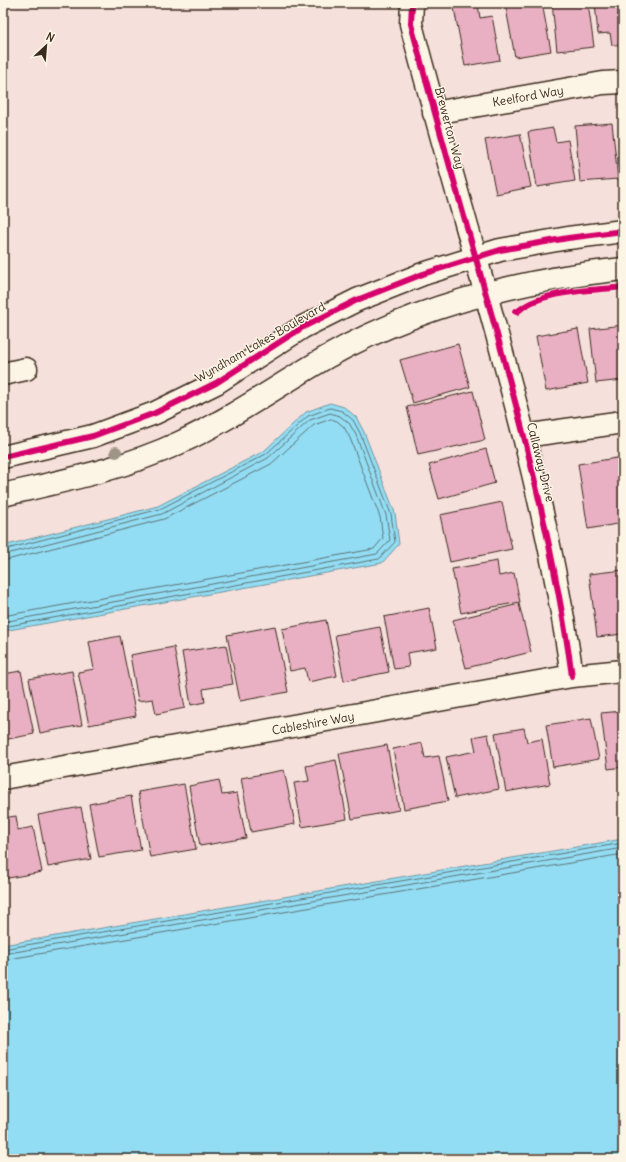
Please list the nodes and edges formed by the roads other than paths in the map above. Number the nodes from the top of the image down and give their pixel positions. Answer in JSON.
{"nodes":[{"id":1,"x":412,"y":3,"type":"edge"},
{"id":2,"x":623,"y":82,"type":"edge"},
{"id":3,"x":434,"y":113,"type":"junction"},
{"id":4,"x":623,"y":231,"type":"edge"},
{"id":5,"x":474,"y":257,"type":"junction"},
{"id":6,"x":623,"y":269,"type":"edge"},
{"id":7,"x":485,"y":294,"type":"junction"},
{"id":8,"x":26,"y":369,"type":"dead end"},
{"id":9,"x":3,"y":374,"type":"edge"},
{"id":10,"x":623,"y":422,"type":"edge"},
{"id":11,"x":524,"y":436,"type":"junction"},
{"id":12,"x":3,"y":457,"type":"edge"},
{"id":13,"x":3,"y":496,"type":"edge"},
{"id":14,"x":623,"y":671,"type":"edge"},
{"id":15,"x":572,"y":676,"type":"junction"},
{"id":16,"x":3,"y":778,"type":"edge"}],
"edges":[{"from":1,"to":3,"type":"street","name":"Brewerton Way"},
{"from":2,"to":3,"type":"street","name":"Keelford Way"},
{"from":3,"to":5,"type":"street","name":"Brewerton Way"},
{"from":4,"to":5,"type":"street","name":"Wyndham Lakes Boulevard"},
{"from":5,"to":7,"type":"street","name":"Callaway Drive"},
{"from":5,"to":12,"type":"street","name":"Wyndham Lakes Boulevard"},
{"from":6,"to":7,"type":"street"},
{"from":7,"to":11,"type":"street","name":"Callaway Drive"},
{"from":7,"to":13,"type":"street"},
{"from":8,"to":9,"type":"street"},
{"from":10,"to":11,"type":"street"},
{"from":11,"to":15,"type":"street","name":"Callaway Drive"},
{"from":14,"to":15,"type":"street","name":"Cableshire Way"},
{"from":15,"to":16,"type":"street","name":"Cableshire Way"}]}
